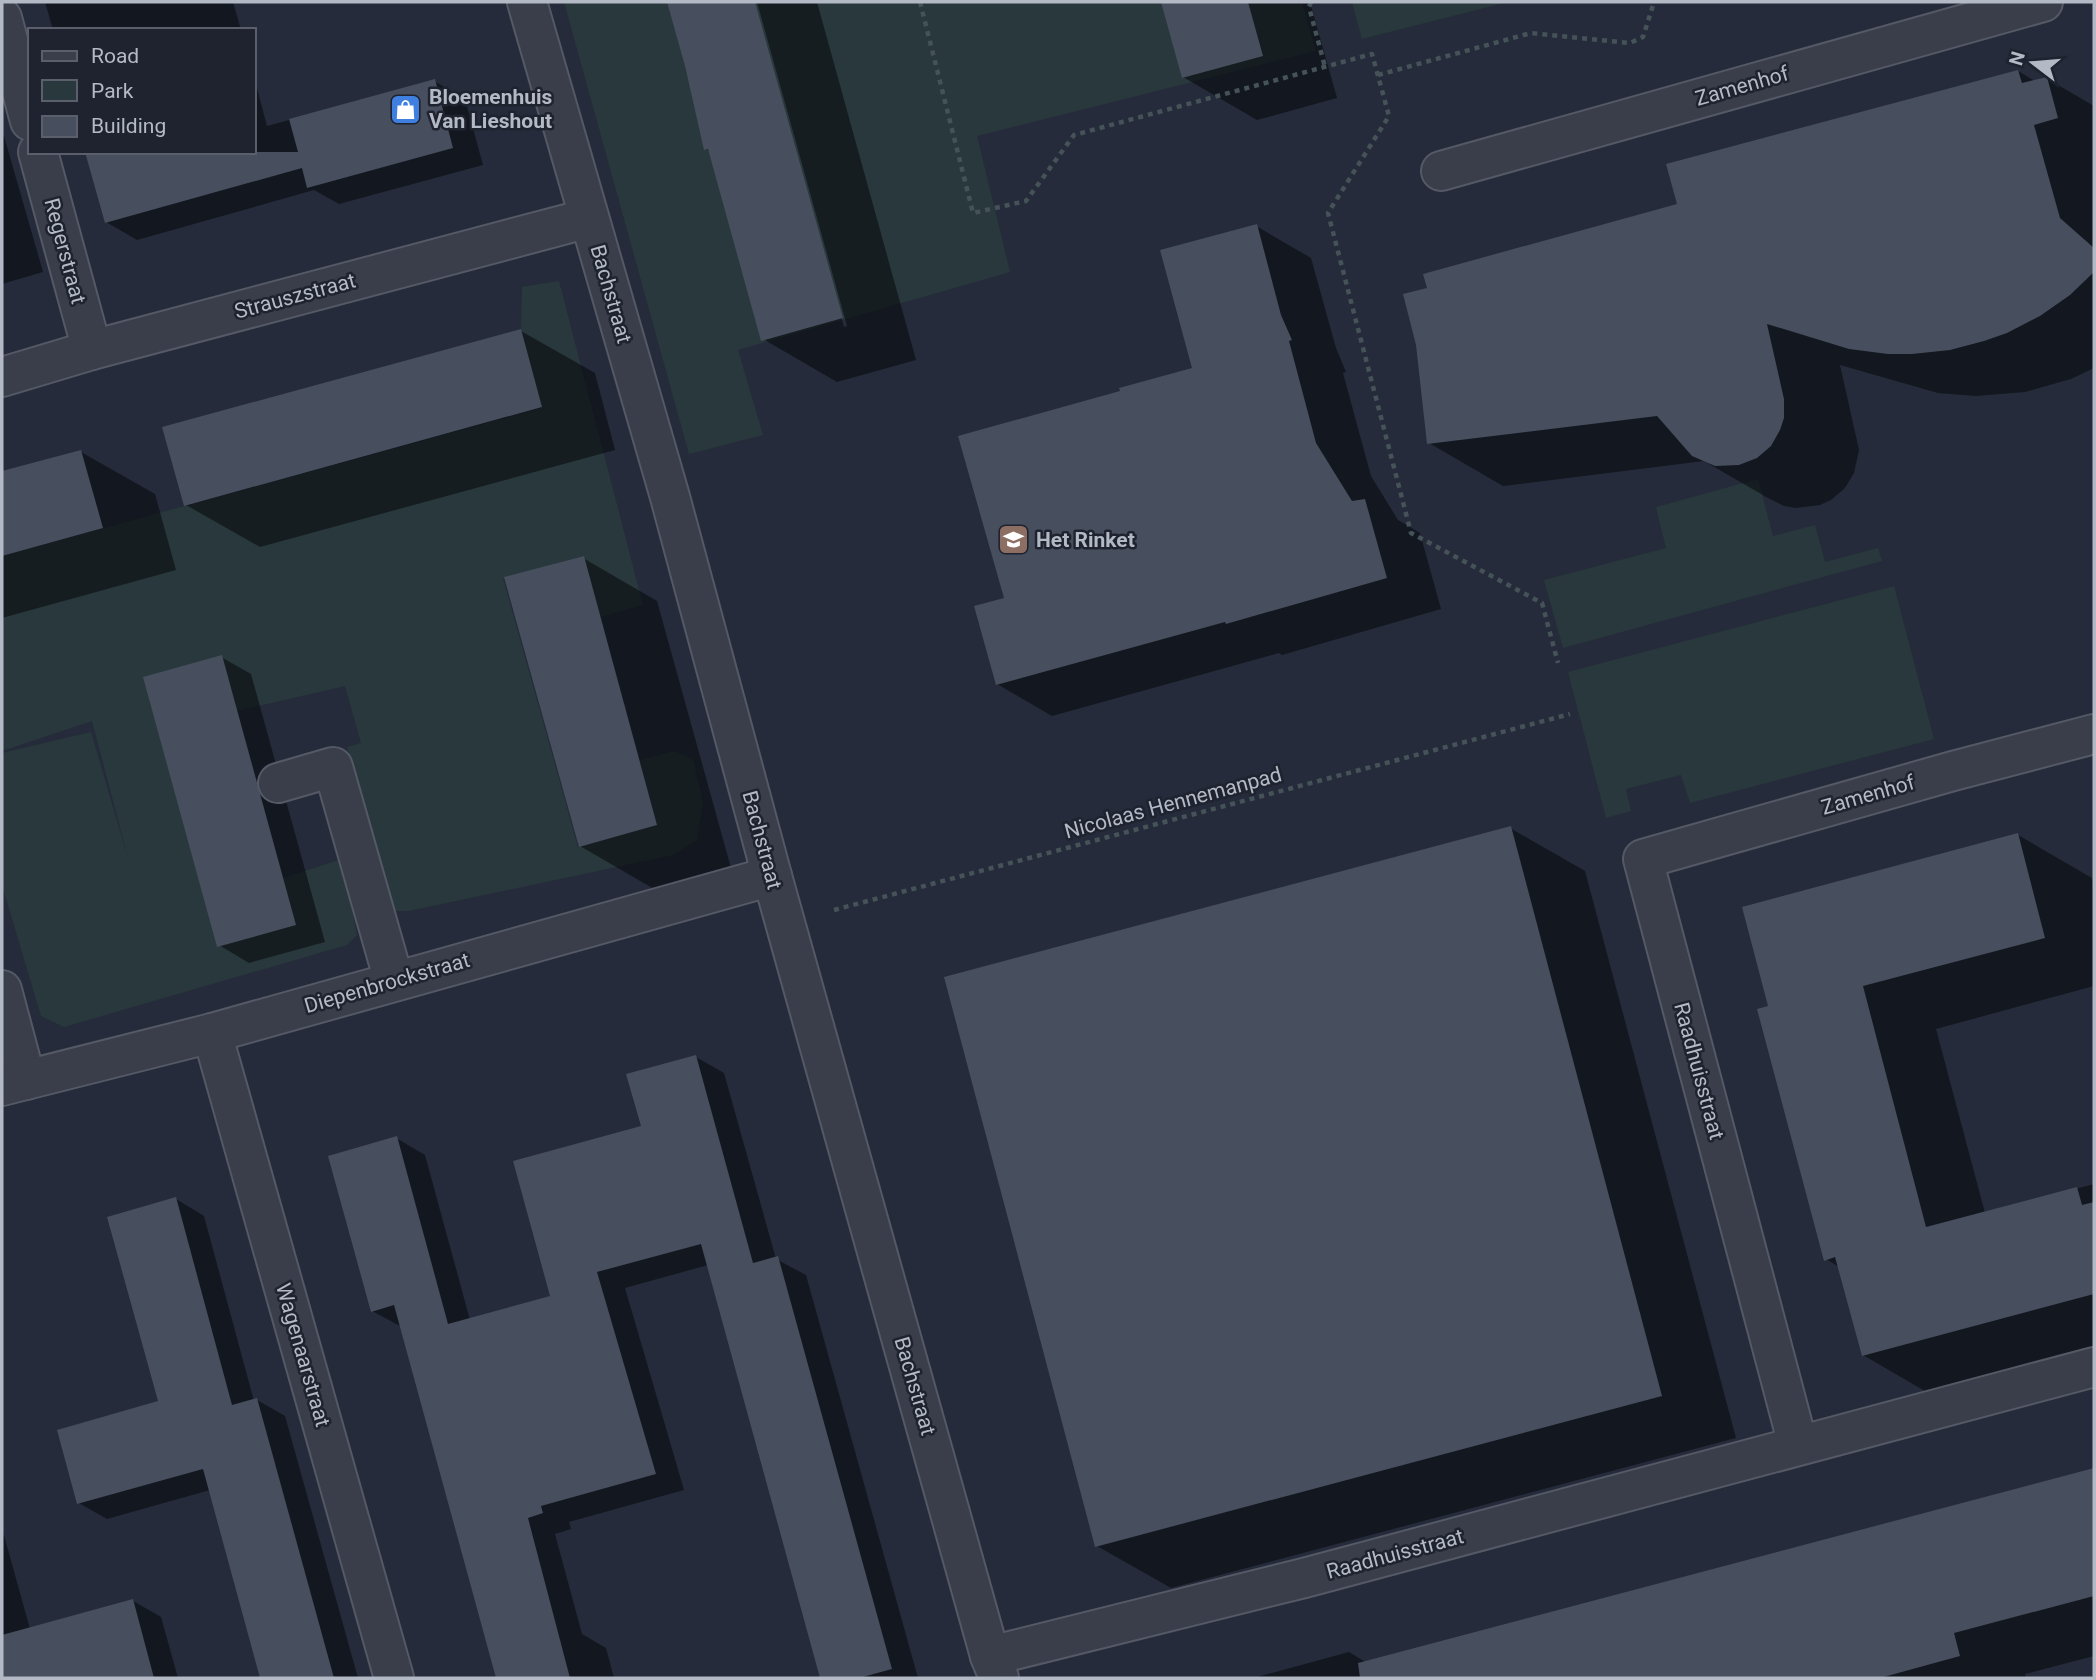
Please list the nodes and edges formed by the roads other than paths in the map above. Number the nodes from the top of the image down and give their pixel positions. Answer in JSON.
{"nodes":[{"id":1,"x":527,"y":2,"type":"edge"},
{"id":2,"x":2043,"y":2,"type":"edge"},
{"id":3,"x":2,"y":18,"type":"edge"},
{"id":4,"x":28,"y":114,"type":"edge"},
{"id":5,"x":39,"y":154,"type":"edge"},
{"id":6,"x":1441,"y":171,"type":"dead end"},
{"id":7,"x":589,"y":218,"type":"junction"},
{"id":8,"x":92,"y":350,"type":"junction"},
{"id":9,"x":2,"y":377,"type":"edge"},
{"id":10,"x":2094,"y":734,"type":"edge"},
{"id":11,"x":278,"y":783,"type":"dead end"},
{"id":12,"x":1643,"y":859,"type":"joint"},
{"id":13,"x":772,"y":876,"type":"junction"},
{"id":14,"x":394,"y":981,"type":"junction"},
{"id":15,"x":2,"y":990,"type":"edge"},
{"id":16,"x":212,"y":1033,"type":"junction"},
{"id":17,"x":14,"y":1083,"type":"edge"},
{"id":18,"x":2094,"y":1367,"type":"edge"},
{"id":19,"x":1798,"y":1445,"type":"junction"},
{"id":20,"x":994,"y":1667,"type":"edge"},
{"id":21,"x":394,"y":1678,"type":"edge"}],
"edges":[{"from":1,"to":7,"type":"street","name":"Bachstraat"},
{"from":2,"to":6,"type":"street","name":"Zamenhof"},
{"from":3,"to":4,"type":"street"},
{"from":5,"to":8,"type":"street","name":"Regerstraat"},
{"from":7,"to":8,"type":"street","name":"Strauszstraat"},
{"from":7,"to":13,"type":"street","name":"Bachstraat"},
{"from":8,"to":9,"type":"street","name":"Strauszstraat"},
{"from":10,"to":12,"type":"street","name":"Zamenhof"},
{"from":11,"to":14,"type":"street"},
{"from":12,"to":19,"type":"street","name":"Raadhuisstraat"},
{"from":13,"to":14,"type":"street","name":"Diepenbrockstraat"},
{"from":13,"to":20,"type":"street","name":"Bachstraat"},
{"from":14,"to":16,"type":"street","name":"Diepenbrockstraat"},
{"from":15,"to":17,"type":"street"},
{"from":16,"to":17,"type":"street","name":"Diepenbrockstraat"},
{"from":16,"to":21,"type":"street","name":"Wagenaarstraat"},
{"from":18,"to":19,"type":"street","name":"Raadhuisstraat"},
{"from":19,"to":20,"type":"street","name":"Raadhuisstraat"}]}
